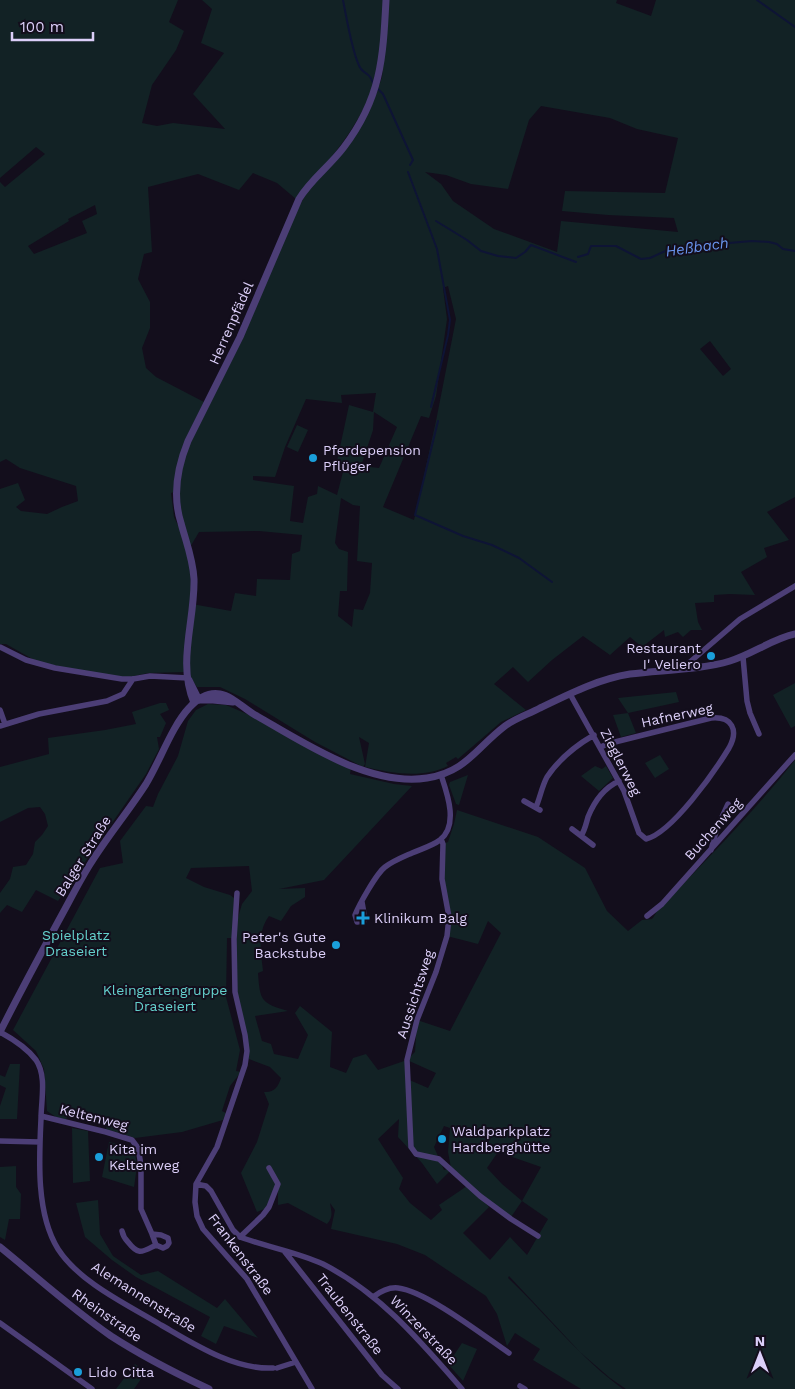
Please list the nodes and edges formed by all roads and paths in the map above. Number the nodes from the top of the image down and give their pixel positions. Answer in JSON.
{"nodes":[{"id":1,"x":386,"y":0,"type":"edge"},
{"id":2,"x":795,"y":586,"type":"edge"},
{"id":3,"x":795,"y":634,"type":"edge"},
{"id":4,"x":2,"y":648,"type":"edge"},
{"id":5,"x":743,"y":656,"type":"junction"},
{"id":6,"x":683,"y":668,"type":"junction"},
{"id":7,"x":188,"y":678,"type":"junction"},
{"id":8,"x":134,"y":679,"type":"junction"},
{"id":9,"x":570,"y":694,"type":"junction"},
{"id":10,"x":196,"y":702,"type":"junction"},
{"id":11,"x":0,"y":710,"type":"edge"},
{"id":12,"x":5,"y":724,"type":"edge"},
{"id":13,"x":759,"y":734,"type":"dead end"},
{"id":14,"x":594,"y":736,"type":"junction"},
{"id":15,"x":600,"y":747,"type":"junction"},
{"id":16,"x":795,"y":755,"type":"edge"},
{"id":17,"x":441,"y":775,"type":"junction"},
{"id":18,"x":619,"y":780,"type":"junction"},
{"id":19,"x":524,"y":801,"type":"dead end"},
{"id":20,"x":728,"y":804,"type":"dead end"},
{"id":21,"x":572,"y":829,"type":"dead end"},
{"id":22,"x":581,"y":836,"type":"junction"},
{"id":23,"x":648,"y":838,"type":"joint"},
{"id":24,"x":441,"y":839,"type":"junction"},
{"id":25,"x":593,"y":845,"type":"dead end"},
{"id":26,"x":712,"y":850,"type":"junction"},
{"id":27,"x":237,"y":893,"type":"dead end"},
{"id":28,"x":362,"y":902,"type":"dead end"},
{"id":29,"x":647,"y":916,"type":"dead end"},
{"id":30,"x":0,"y":1032,"type":"edge"},
{"id":31,"x":41,"y":1116,"type":"junction"},
{"id":32,"x":0,"y":1142,"type":"edge"},
{"id":33,"x":40,"y":1142,"type":"junction"},
{"id":34,"x":269,"y":1168,"type":"dead end"},
{"id":35,"x":196,"y":1184,"type":"junction"},
{"id":36,"x":122,"y":1232,"type":"dead end"},
{"id":37,"x":152,"y":1234,"type":"junction"},
{"id":38,"x":538,"y":1236,"type":"dead end"},
{"id":39,"x":240,"y":1238,"type":"junction"},
{"id":40,"x":156,"y":1245,"type":"junction"},
{"id":41,"x":0,"y":1247,"type":"edge"},
{"id":42,"x":285,"y":1252,"type":"junction"},
{"id":43,"x":373,"y":1296,"type":"junction"},
{"id":44,"x":0,"y":1323,"type":"edge"},
{"id":45,"x":509,"y":1353,"type":"dead end"},
{"id":46,"x":296,"y":1362,"type":"junction"},
{"id":47,"x":92,"y":1389,"type":"edge"},
{"id":48,"x":209,"y":1389,"type":"edge"},
{"id":49,"x":312,"y":1389,"type":"edge"},
{"id":50,"x":398,"y":1389,"type":"edge"},
{"id":51,"x":462,"y":1389,"type":"edge"}],
"edges":[{"from":1,"to":7,"type":"street","name":"Herrenpfädel"},
{"from":2,"to":6,"type":"street"},
{"from":3,"to":5,"type":"street"},
{"from":4,"to":8,"type":"street"},
{"from":5,"to":6,"type":"street"},
{"from":5,"to":13,"type":"street"},
{"from":6,"to":9,"type":"street"},
{"from":7,"to":8,"type":"street"},
{"from":7,"to":10,"type":"street","name":"Herrenpfädel"},
{"from":8,"to":12,"type":"street"},
{"from":9,"to":14,"type":"street","name":"Zieglerweg"},
{"from":9,"to":17,"type":"street"},
{"from":10,"to":17,"type":"street"},
{"from":10,"to":30,"type":"street","name":"Balger Straße"},
{"from":11,"to":12,"type":"street"},
{"from":14,"to":15,"type":"street","name":"Zieglerweg"},
{"from":14,"to":19,"type":"street"},
{"from":15,"to":18,"type":"street","name":"Zieglerweg"},
{"from":15,"to":23,"type":"street","name":"Hafnerweg"},
{"from":16,"to":26,"type":"street","name":"Buchenweg"},
{"from":17,"to":24,"type":"street","name":"Aussichtsweg"},
{"from":18,"to":22,"type":"street"},
{"from":18,"to":23,"type":"street","name":"Zieglerweg"},
{"from":20,"to":26,"type":"street"},
{"from":21,"to":22,"type":"street"},
{"from":22,"to":25,"type":"street"},
{"from":24,"to":28,"type":"street"},
{"from":24,"to":38,"type":"street","name":"Aussichtsweg"},
{"from":26,"to":29,"type":"street","name":"Buchenweg"},
{"from":27,"to":35,"type":"street","name":"Frankenstraße"},
{"from":30,"to":31,"type":"street","name":"Alemannenstraße"},
{"from":31,"to":33,"type":"street","name":"Alemannenstraße"},
{"from":31,"to":37,"type":"street","name":"Keltenweg"},
{"from":32,"to":33,"type":"street"},
{"from":33,"to":46,"type":"street","name":"Alemannenstraße"},
{"from":34,"to":39,"type":"street"},
{"from":35,"to":39,"type":"street"},
{"from":35,"to":46,"type":"street","name":"Frankenstraße"},
{"from":36,"to":40,"type":"street"},
{"from":37,"to":40,"type":"street","name":"Keltenweg"},
{"from":37,"to":40,"type":"street","name":"Keltenweg"},
{"from":39,"to":42,"type":"street","name":"Winzerstraße"},
{"from":41,"to":48,"type":"street","name":"Rheinstraße"},
{"from":42,"to":43,"type":"street","name":"Winzerstraße"},
{"from":42,"to":50,"type":"street","name":"Traubenstraße"},
{"from":43,"to":45,"type":"street"},
{"from":43,"to":51,"type":"street","name":"Winzerstraße"},
{"from":44,"to":47,"type":"street"},
{"from":46,"to":49,"type":"street","name":"Frankenstraße"}]}
